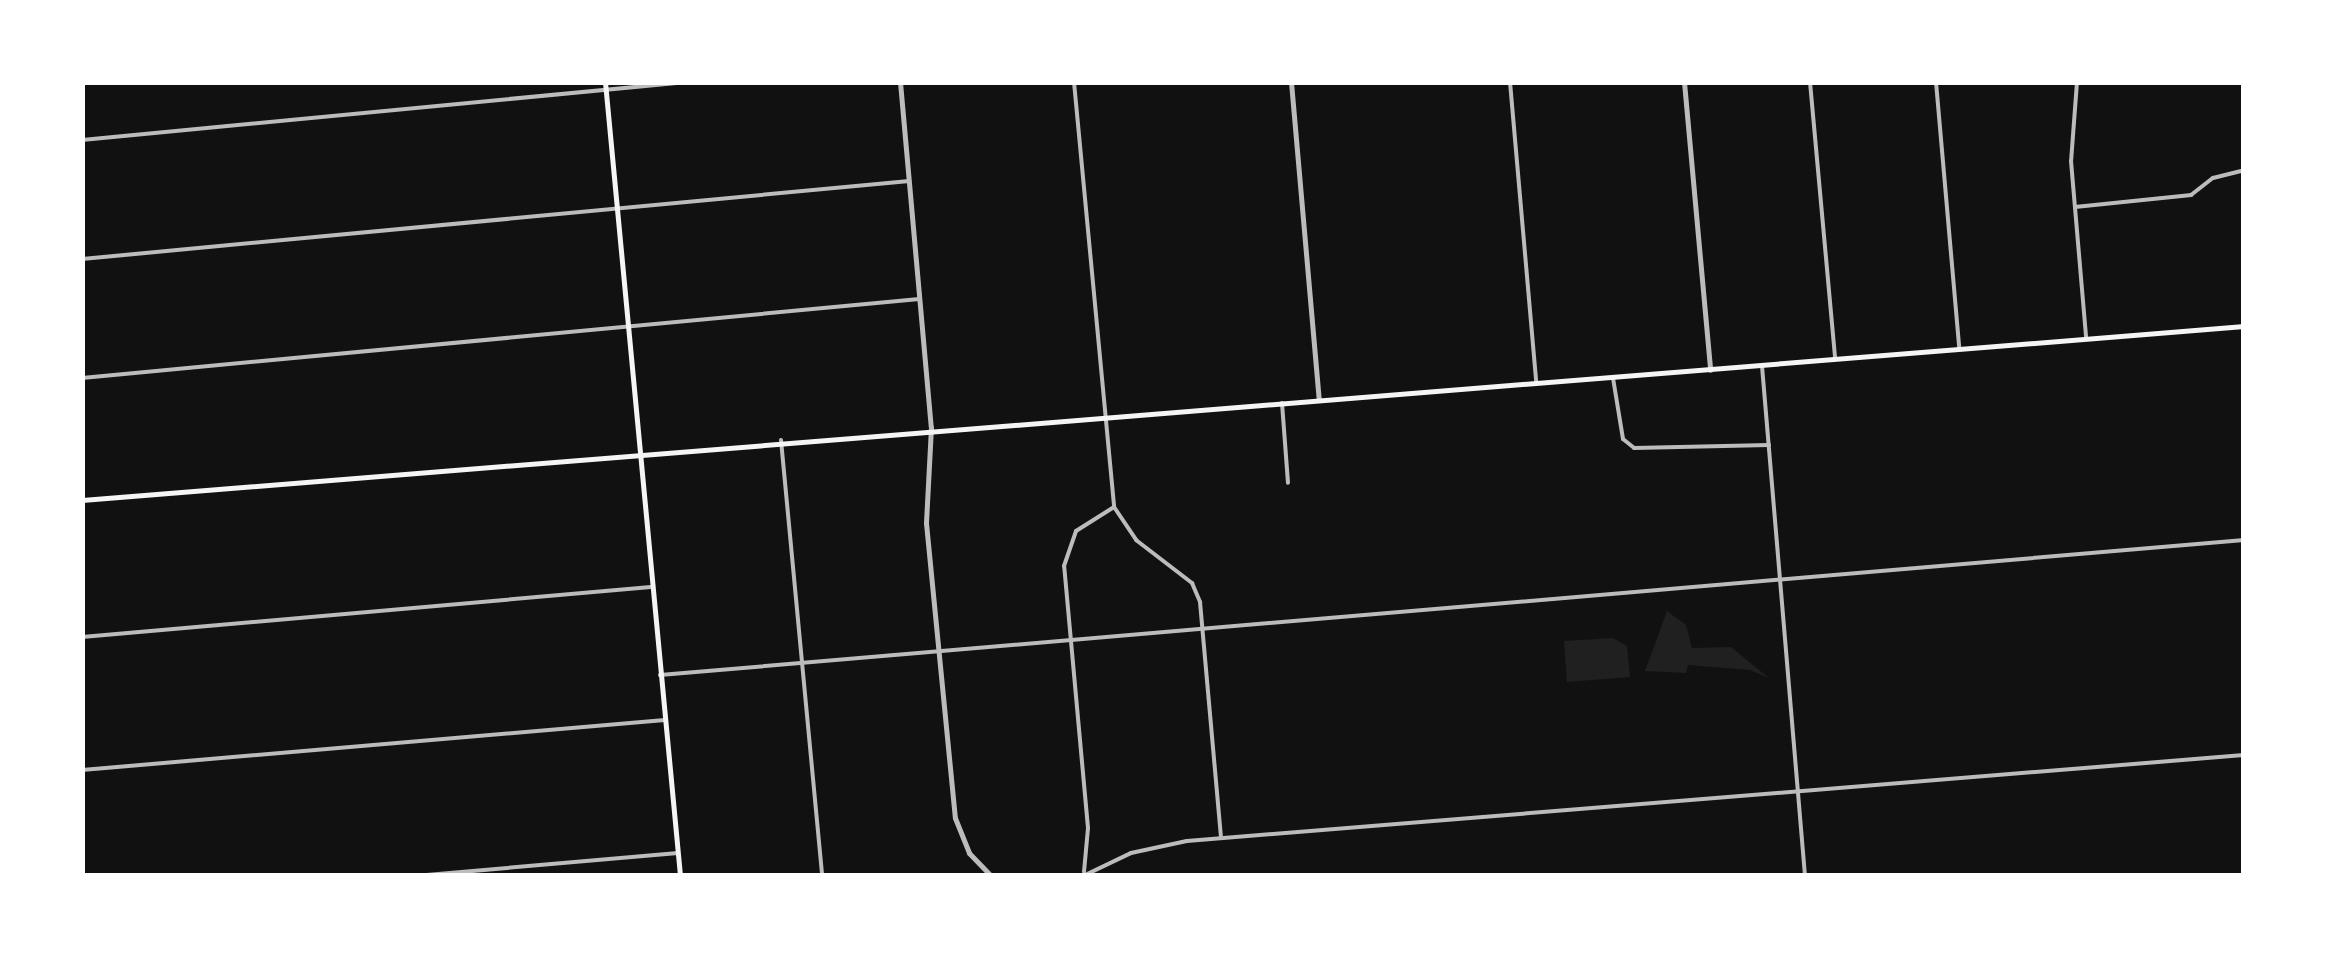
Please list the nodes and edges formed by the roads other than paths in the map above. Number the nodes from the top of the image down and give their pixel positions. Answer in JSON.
{"nodes":[{"id":1,"x":687,"y":82,"type":"edge"},
{"id":2,"x":900,"y":82,"type":"edge"},
{"id":3,"x":1074,"y":82,"type":"edge"},
{"id":4,"x":1291,"y":82,"type":"edge"},
{"id":5,"x":1510,"y":82,"type":"edge"},
{"id":6,"x":1684,"y":82,"type":"edge"},
{"id":7,"x":1810,"y":82,"type":"edge"},
{"id":8,"x":1936,"y":82,"type":"edge"},
{"id":9,"x":2076,"y":82,"type":"edge"},
{"id":10,"x":605,"y":86,"type":"edge"},
{"id":11,"x":82,"y":140,"type":"edge"},
{"id":12,"x":2244,"y":170,"type":"edge"},
{"id":13,"x":908,"y":181,"type":"junction"},
{"id":14,"x":2075,"y":207,"type":"junction"},
{"id":15,"x":616,"y":208,"type":"junction"},
{"id":16,"x":82,"y":259,"type":"edge"},
{"id":17,"x":920,"y":299,"type":"junction"},
{"id":18,"x":628,"y":326,"type":"junction"},
{"id":19,"x":2244,"y":326,"type":"edge"},
{"id":20,"x":2086,"y":339,"type":"junction"},
{"id":21,"x":1960,"y":349,"type":"junction"},
{"id":22,"x":1835,"y":359,"type":"junction"},
{"id":23,"x":1762,"y":366,"type":"junction"},
{"id":24,"x":1710,"y":370,"type":"junction"},
{"id":25,"x":82,"y":378,"type":"edge"},
{"id":26,"x":1613,"y":378,"type":"junction"},
{"id":27,"x":1536,"y":384,"type":"junction"},
{"id":28,"x":1319,"y":400,"type":"junction"},
{"id":29,"x":1282,"y":403,"type":"junction"},
{"id":30,"x":1104,"y":417,"type":"junction"},
{"id":31,"x":931,"y":427,"type":"junction"},
{"id":32,"x":781,"y":440,"type":"junction"},
{"id":33,"x":1770,"y":444,"type":"junction"},
{"id":34,"x":640,"y":452,"type":"junction"},
{"id":35,"x":1288,"y":483,"type":"dead end"},
{"id":36,"x":82,"y":500,"type":"edge"},
{"id":37,"x":1114,"y":507,"type":"junction"},
{"id":38,"x":2244,"y":540,"type":"edge"},
{"id":39,"x":1781,"y":577,"type":"junction"},
{"id":40,"x":652,"y":587,"type":"junction"},
{"id":41,"x":1203,"y":624,"type":"junction"},
{"id":42,"x":1070,"y":636,"type":"junction"},
{"id":43,"x":82,"y":637,"type":"edge"},
{"id":44,"x":938,"y":648,"type":"junction"},
{"id":45,"x":802,"y":662,"type":"junction"},
{"id":46,"x":660,"y":675,"type":"junction"},
{"id":47,"x":664,"y":720,"type":"junction"},
{"id":48,"x":2244,"y":755,"type":"edge"},
{"id":49,"x":82,"y":770,"type":"edge"},
{"id":50,"x":1798,"y":791,"type":"junction"},
{"id":51,"x":1221,"y":838,"type":"junction"},
{"id":52,"x":678,"y":853,"type":"junction"},
{"id":53,"x":1084,"y":875,"type":"edge"},
{"id":54,"x":415,"y":876,"type":"edge"},
{"id":55,"x":680,"y":876,"type":"edge"},
{"id":56,"x":822,"y":876,"type":"edge"},
{"id":57,"x":991,"y":876,"type":"edge"},
{"id":58,"x":1805,"y":876,"type":"edge"}],
"edges":[{"from":1,"to":10,"type":"street"},
{"from":2,"to":13,"type":"street"},
{"from":3,"to":30,"type":"street"},
{"from":4,"to":28,"type":"street"},
{"from":5,"to":27,"type":"street"},
{"from":6,"to":24,"type":"street"},
{"from":7,"to":22,"type":"street"},
{"from":8,"to":21,"type":"street"},
{"from":9,"to":14,"type":"street"},
{"from":10,"to":11,"type":"street"},
{"from":10,"to":15,"type":"main road"},
{"from":12,"to":14,"type":"street"},
{"from":13,"to":15,"type":"street"},
{"from":13,"to":17,"type":"street"},
{"from":14,"to":20,"type":"street"},
{"from":15,"to":16,"type":"street"},
{"from":15,"to":18,"type":"main road"},
{"from":17,"to":18,"type":"street"},
{"from":17,"to":31,"type":"street"},
{"from":18,"to":25,"type":"street"},
{"from":18,"to":34,"type":"main road"},
{"from":19,"to":20,"type":"main road"},
{"from":20,"to":21,"type":"main road"},
{"from":21,"to":22,"type":"main road"},
{"from":22,"to":23,"type":"main road"},
{"from":23,"to":24,"type":"main road"},
{"from":23,"to":33,"type":"street"},
{"from":24,"to":26,"type":"main road"},
{"from":26,"to":27,"type":"main road"},
{"from":26,"to":33,"type":"street"},
{"from":27,"to":28,"type":"main road"},
{"from":28,"to":29,"type":"main road"},
{"from":29,"to":30,"type":"main road"},
{"from":29,"to":35,"type":"street"},
{"from":30,"to":31,"type":"main road"},
{"from":30,"to":37,"type":"street"},
{"from":31,"to":32,"type":"main road"},
{"from":31,"to":44,"type":"street"},
{"from":32,"to":34,"type":"main road"},
{"from":32,"to":45,"type":"street"},
{"from":33,"to":39,"type":"street"},
{"from":34,"to":36,"type":"main road"},
{"from":34,"to":40,"type":"main road"},
{"from":37,"to":41,"type":"street"},
{"from":37,"to":42,"type":"street"},
{"from":38,"to":39,"type":"street"},
{"from":39,"to":41,"type":"street"},
{"from":39,"to":50,"type":"street"},
{"from":40,"to":43,"type":"street"},
{"from":40,"to":46,"type":"main road"},
{"from":41,"to":42,"type":"street"},
{"from":41,"to":51,"type":"street"},
{"from":42,"to":44,"type":"street"},
{"from":42,"to":53,"type":"street"},
{"from":44,"to":45,"type":"street"},
{"from":44,"to":57,"type":"street"},
{"from":45,"to":46,"type":"street"},
{"from":45,"to":56,"type":"street"},
{"from":46,"to":47,"type":"main road"},
{"from":47,"to":49,"type":"street"},
{"from":47,"to":52,"type":"main road"},
{"from":48,"to":50,"type":"street"},
{"from":50,"to":51,"type":"street"},
{"from":50,"to":58,"type":"street"},
{"from":51,"to":53,"type":"street"},
{"from":52,"to":54,"type":"street"},
{"from":52,"to":55,"type":"main road"}]}
